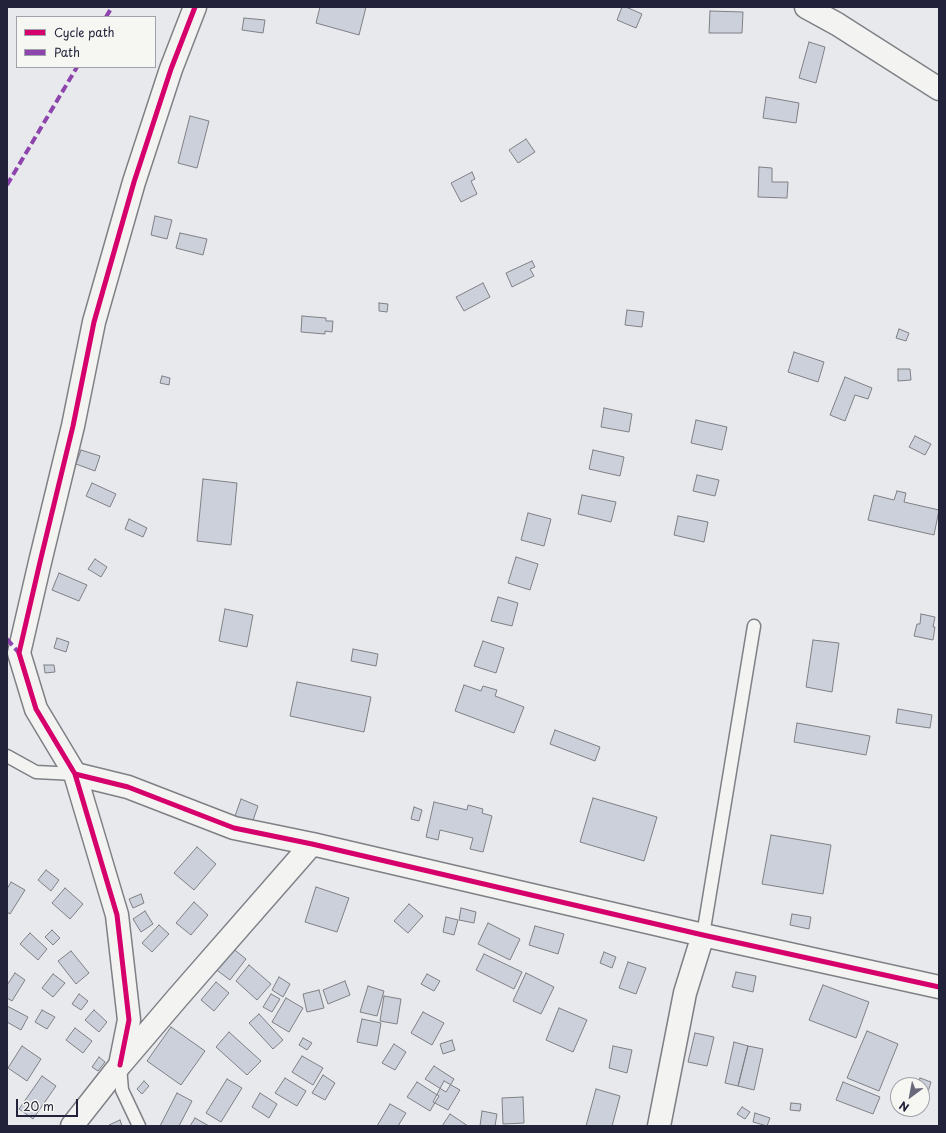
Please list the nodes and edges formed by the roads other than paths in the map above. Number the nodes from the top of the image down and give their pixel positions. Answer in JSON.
{"nodes":[{"id":1,"x":195,"y":7,"type":"edge"},
{"id":2,"x":806,"y":7,"type":"edge"},
{"id":3,"x":939,"y":89,"type":"edge"},
{"id":4,"x":754,"y":626,"type":"dead end"},
{"id":5,"x":7,"y":756,"type":"edge"},
{"id":6,"x":75,"y":774,"type":"junction"},
{"id":7,"x":312,"y":844,"type":"junction"},
{"id":8,"x":703,"y":935,"type":"junction"},
{"id":9,"x":939,"y":987,"type":"edge"},
{"id":10,"x":120,"y":1065,"type":"junction"},
{"id":11,"x":72,"y":1126,"type":"edge"},
{"id":12,"x":139,"y":1126,"type":"edge"},
{"id":13,"x":659,"y":1126,"type":"edge"}],
"edges":[{"from":1,"to":6,"type":"street"},
{"from":2,"to":3,"type":"street"},
{"from":4,"to":8,"type":"lane"},
{"from":5,"to":6,"type":"lane"},
{"from":6,"to":7,"type":"street"},
{"from":6,"to":10,"type":"street"},
{"from":7,"to":8,"type":"street"},
{"from":7,"to":10,"type":"street"},
{"from":8,"to":9,"type":"street"},
{"from":8,"to":13,"type":"street"},
{"from":10,"to":11,"type":"street"},
{"from":10,"to":12,"type":"lane"}]}
